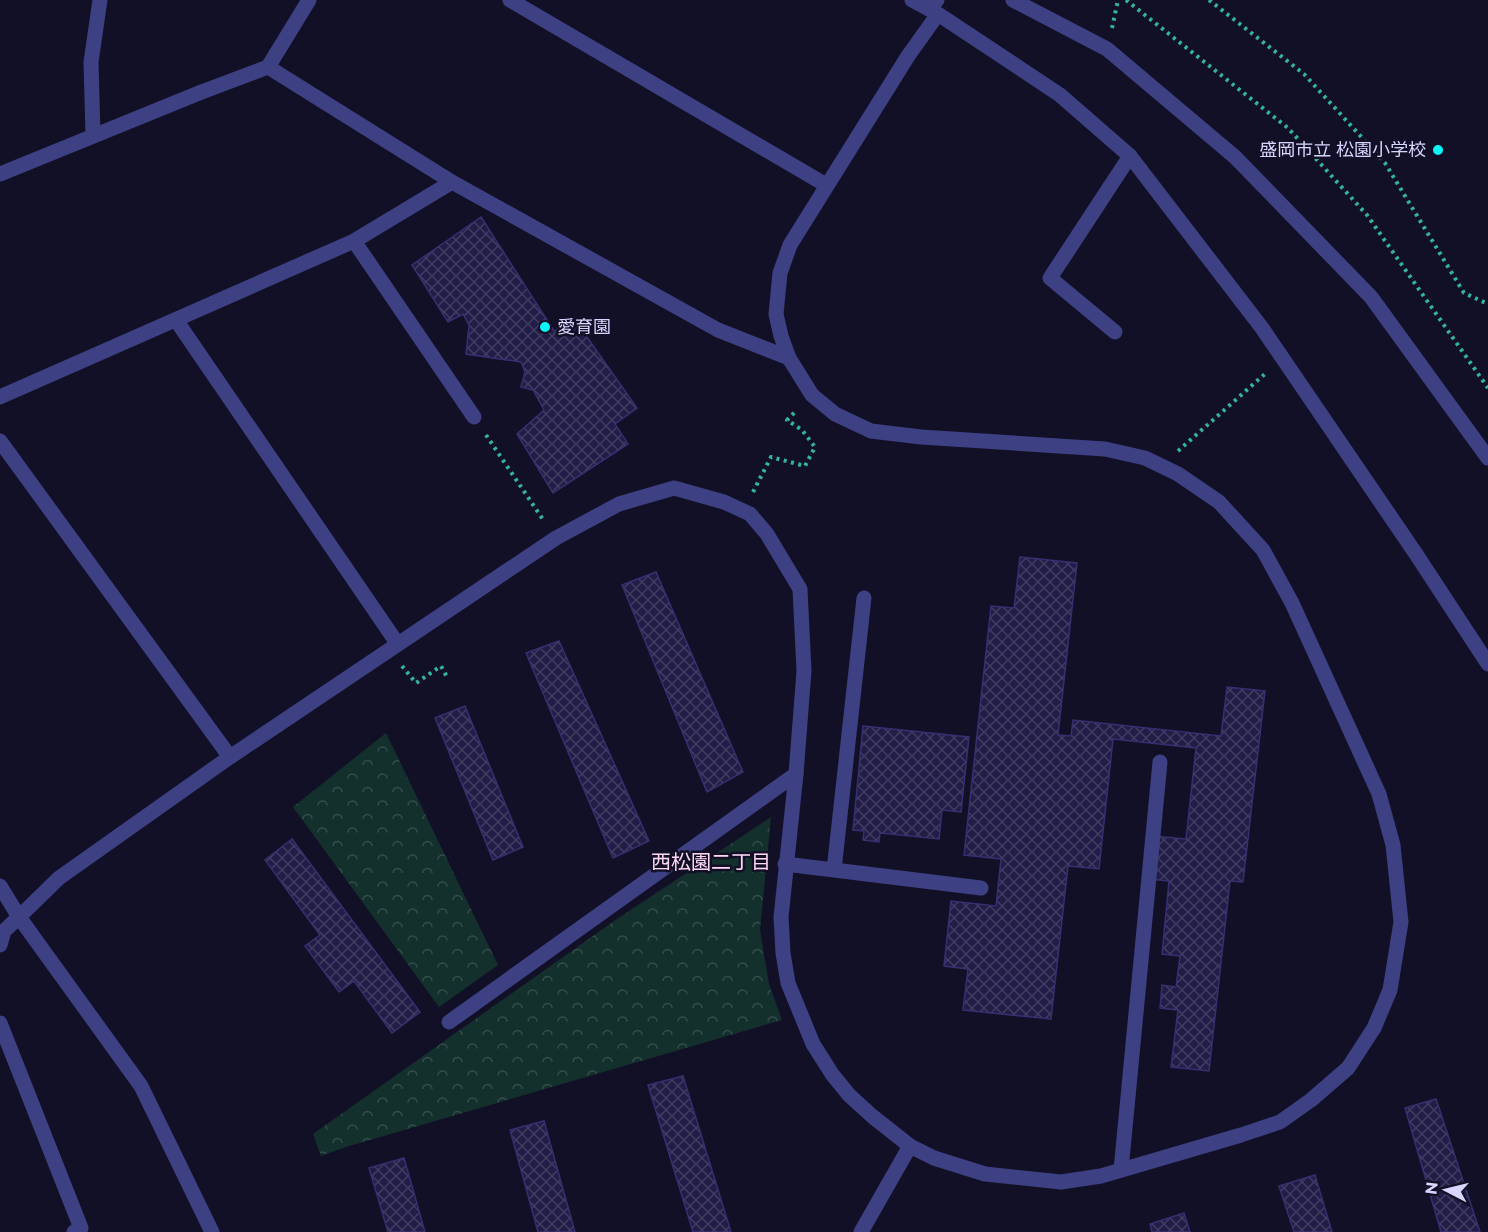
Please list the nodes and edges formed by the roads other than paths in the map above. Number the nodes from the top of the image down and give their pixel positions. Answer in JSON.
{"nodes":[{"id":1,"x":100,"y":0,"type":"edge"},
{"id":2,"x":309,"y":0,"type":"edge"},
{"id":3,"x":510,"y":0,"type":"edge"},
{"id":4,"x":912,"y":0,"type":"edge"},
{"id":5,"x":1013,"y":0,"type":"edge"},
{"id":6,"x":934,"y":8,"type":"edge"},
{"id":7,"x":268,"y":67,"type":"junction"},
{"id":8,"x":93,"y":135,"type":"junction"},
{"id":9,"x":1130,"y":156,"type":"junction"},
{"id":10,"x":0,"y":174,"type":"edge"},
{"id":11,"x":452,"y":182,"type":"junction"},
{"id":12,"x":826,"y":185,"type":"junction"},
{"id":13,"x":354,"y":241,"type":"junction"},
{"id":14,"x":176,"y":320,"type":"junction"},
{"id":15,"x":1115,"y":332,"type":"dead end"},
{"id":16,"x":789,"y":358,"type":"junction"},
{"id":17,"x":0,"y":397,"type":"edge"},
{"id":18,"x":474,"y":417,"type":"road end"},
{"id":19,"x":0,"y":441,"type":"edge"},
{"id":20,"x":1488,"y":458,"type":"edge"},
{"id":21,"x":864,"y":598,"type":"dead end"},
{"id":22,"x":393,"y":646,"type":"junction"},
{"id":23,"x":1488,"y":664,"type":"edge"},
{"id":24,"x":230,"y":757,"type":"junction"},
{"id":25,"x":1160,"y":762,"type":"dead end"},
{"id":26,"x":796,"y":774,"type":"junction"},
{"id":27,"x":785,"y":864,"type":"junction"},
{"id":28,"x":834,"y":870,"type":"junction"},
{"id":29,"x":0,"y":886,"type":"edge"},
{"id":30,"x":981,"y":888,"type":"dead end"},
{"id":31,"x":19,"y":917,"type":"junction"},
{"id":32,"x":0,"y":945,"type":"edge"},
{"id":33,"x":449,"y":1022,"type":"dead end"},
{"id":34,"x":0,"y":1023,"type":"edge"},
{"id":35,"x":910,"y":1146,"type":"junction"},
{"id":36,"x":1121,"y":1170,"type":"junction"},
{"id":37,"x":79,"y":1231,"type":"edge"},
{"id":38,"x":212,"y":1232,"type":"edge"},
{"id":39,"x":861,"y":1232,"type":"edge"}],
"edges":[{"from":1,"to":8,"type":"street"},
{"from":2,"to":7,"type":"street"},
{"from":3,"to":12,"type":"street"},
{"from":4,"to":6,"type":"street"},
{"from":5,"to":20,"type":"street"},
{"from":6,"to":9,"type":"street"},
{"from":6,"to":12,"type":"street"},
{"from":7,"to":8,"type":"street"},
{"from":7,"to":11,"type":"street"},
{"from":8,"to":10,"type":"street"},
{"from":9,"to":15,"type":"street"},
{"from":9,"to":23,"type":"street"},
{"from":11,"to":13,"type":"street"},
{"from":11,"to":16,"type":"street"},
{"from":12,"to":16,"type":"street"},
{"from":13,"to":14,"type":"street"},
{"from":13,"to":18,"type":"street"},
{"from":14,"to":17,"type":"street"},
{"from":14,"to":22,"type":"street"},
{"from":16,"to":36,"type":"street"},
{"from":19,"to":24,"type":"street"},
{"from":21,"to":28,"type":"street"},
{"from":22,"to":24,"type":"street"},
{"from":22,"to":26,"type":"street"},
{"from":24,"to":31,"type":"street"},
{"from":25,"to":36,"type":"street"},
{"from":26,"to":27,"type":"street"},
{"from":26,"to":33,"type":"street"},
{"from":27,"to":28,"type":"street"},
{"from":27,"to":35,"type":"street"},
{"from":28,"to":30,"type":"street"},
{"from":29,"to":31,"type":"street"},
{"from":31,"to":32,"type":"street"},
{"from":31,"to":38,"type":"street"},
{"from":34,"to":37,"type":"street"},
{"from":35,"to":36,"type":"street"},
{"from":35,"to":39,"type":"street"}]}
